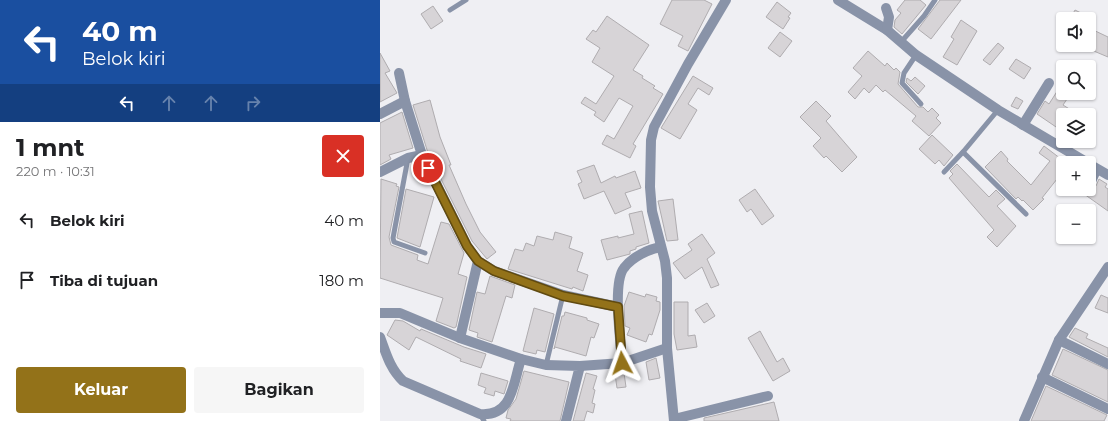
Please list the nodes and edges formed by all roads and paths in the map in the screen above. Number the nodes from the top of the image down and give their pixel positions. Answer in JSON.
{"nodes":[{"id":1,"x":466,"y":0,"type":"edge"},
{"id":2,"x":838,"y":0,"type":"edge"},
{"id":3,"x":935,"y":0,"type":"edge"},
{"id":4,"x":728,"y":1,"type":"edge"},
{"id":5,"x":886,"y":8,"type":"dead end"},
{"id":6,"x":450,"y":10,"type":"dead end"},
{"id":7,"x":887,"y":30,"type":"junction"},
{"id":8,"x":901,"y":42,"type":"junction"},
{"id":9,"x":916,"y":55,"type":"junction"},
{"id":10,"x":399,"y":73,"type":"dead end"},
{"id":11,"x":1049,"y":83,"type":"dead end"},
{"id":12,"x":405,"y":100,"type":"junction"},
{"id":13,"x":921,"y":104,"type":"dead end"},
{"id":14,"x":998,"y":110,"type":"junction"},
{"id":15,"x":380,"y":114,"type":"edge"},
{"id":16,"x":1023,"y":125,"type":"junction"},
{"id":17,"x":963,"y":152,"type":"junction"},
{"id":18,"x":422,"y":155,"type":"junction"},
{"id":19,"x":1076,"y":156,"type":"edge"},
{"id":20,"x":408,"y":158,"type":"junction"},
{"id":21,"x":1096,"y":168,"type":"edge"},
{"id":22,"x":1099,"y":170,"type":"junction"},
{"id":23,"x":380,"y":172,"type":"edge"},
{"id":24,"x":944,"y":172,"type":"dead end"},
{"id":25,"x":1096,"y":176,"type":"edge"},
{"id":26,"x":1108,"y":176,"type":"edge"},
{"id":27,"x":1026,"y":214,"type":"dead end"},
{"id":28,"x":661,"y":247,"type":"junction"},
{"id":29,"x":425,"y":253,"type":"dead end"},
{"id":30,"x":478,"y":261,"type":"junction"},
{"id":31,"x":1108,"y":267,"type":"edge"},
{"id":32,"x":563,"y":296,"type":"junction"},
{"id":33,"x":618,"y":307,"type":"junction"},
{"id":34,"x":380,"y":313,"type":"edge"},
{"id":35,"x":380,"y":337,"type":"edge"},
{"id":36,"x":460,"y":338,"type":"junction"},
{"id":37,"x":1059,"y":340,"type":"junction"},
{"id":38,"x":667,"y":348,"type":"junction"},
{"id":39,"x":521,"y":359,"type":"junction"},
{"id":40,"x":622,"y":363,"type":"junction"},
{"id":41,"x":1108,"y":364,"type":"edge"},
{"id":42,"x":546,"y":365,"type":"junction"},
{"id":43,"x":580,"y":366,"type":"junction"},
{"id":44,"x":1042,"y":377,"type":"junction"},
{"id":45,"x":768,"y":396,"type":"dead end"},
{"id":46,"x":1108,"y":409,"type":"edge"},
{"id":47,"x":482,"y":417,"type":"edge"},
{"id":48,"x":674,"y":420,"type":"edge"},
{"id":49,"x":566,"y":421,"type":"edge"},
{"id":50,"x":1024,"y":421,"type":"edge"}],
"edges":[{"from":1,"to":6,"type":"lane"},
{"from":2,"to":7,"type":"street"},
{"from":3,"to":8,"type":"lane"},
{"from":4,"to":28,"type":"street"},
{"from":5,"to":7,"type":"street"},
{"from":7,"to":8,"type":"street"},
{"from":8,"to":9,"type":"street"},
{"from":9,"to":13,"type":"lane"},
{"from":9,"to":14,"type":"street"},
{"from":10,"to":12,"type":"street"},
{"from":11,"to":16,"type":"street"},
{"from":12,"to":15,"type":"street"},
{"from":12,"to":18,"type":"street"},
{"from":14,"to":16,"type":"street"},
{"from":14,"to":17,"type":"lane"},
{"from":16,"to":19,"type":"street"},
{"from":17,"to":24,"type":"lane"},
{"from":17,"to":27,"type":"lane"},
{"from":18,"to":20,"type":"street"},
{"from":18,"to":30,"type":"street"},
{"from":20,"to":23,"type":"street"},
{"from":20,"to":29,"type":"lane"},
{"from":21,"to":22,"type":"street"},
{"from":22,"to":25,"type":"lane"},
{"from":22,"to":26,"type":"street"},
{"from":28,"to":33,"type":"street"},
{"from":28,"to":38,"type":"street"},
{"from":30,"to":32,"type":"street"},
{"from":30,"to":36,"type":"street"},
{"from":31,"to":37,"type":"street"},
{"from":32,"to":33,"type":"street"},
{"from":32,"to":42,"type":"lane"},
{"from":33,"to":40,"type":"street"},
{"from":34,"to":36,"type":"street"},
{"from":35,"to":47,"type":"street"},
{"from":36,"to":39,"type":"street"},
{"from":37,"to":41,"type":"street"},
{"from":37,"to":44,"type":"street"},
{"from":38,"to":40,"type":"street"},
{"from":38,"to":48,"type":"street"},
{"from":39,"to":42,"type":"street"},
{"from":39,"to":47,"type":"street"},
{"from":40,"to":43,"type":"street"},
{"from":42,"to":43,"type":"street"},
{"from":43,"to":49,"type":"street"},
{"from":44,"to":46,"type":"street"},
{"from":44,"to":50,"type":"street"},
{"from":45,"to":48,"type":"street"}]}
